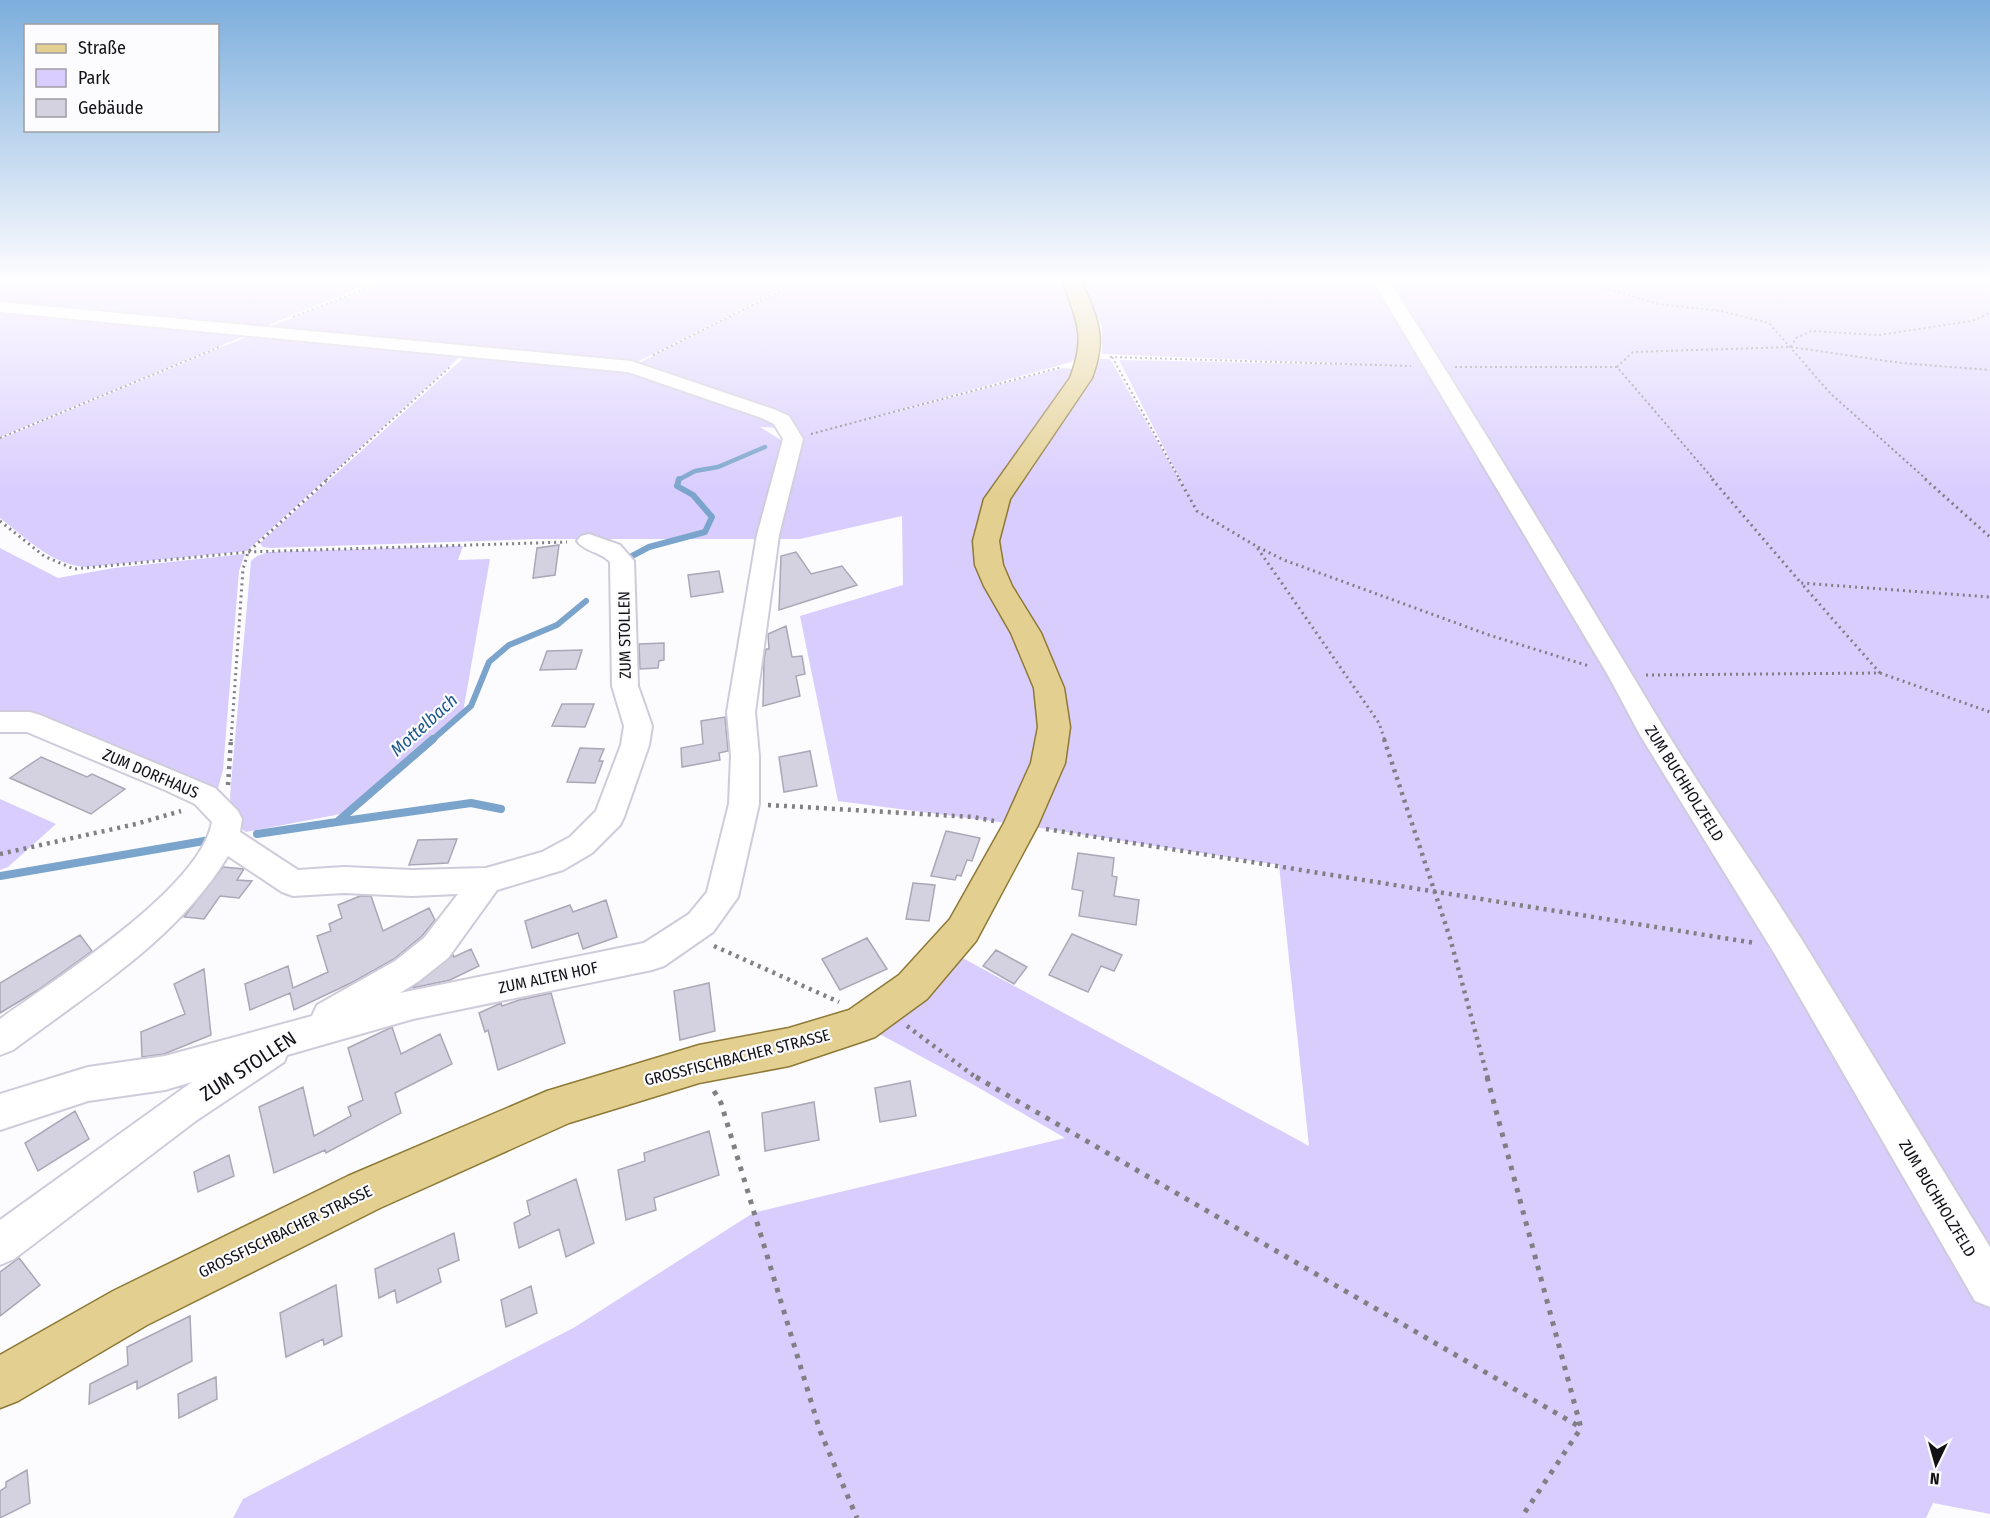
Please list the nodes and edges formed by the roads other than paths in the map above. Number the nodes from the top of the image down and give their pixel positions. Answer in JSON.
{"nodes":[{"id":1,"x":467,"y":350,"type":"edge"},
{"id":2,"x":1090,"y":350,"type":"edge"},
{"id":3,"x":1423,"y":350,"type":"edge"},
{"id":4,"x":589,"y":542,"type":"road end"},
{"id":5,"x":0,"y":722,"type":"edge"},
{"id":6,"x":224,"y":837,"type":"junction"},
{"id":7,"x":486,"y":881,"type":"junction"},
{"id":8,"x":298,"y":1034,"type":"junction"},
{"id":9,"x":0,"y":1039,"type":"edge"},
{"id":10,"x":0,"y":1112,"type":"edge"},
{"id":11,"x":0,"y":1245,"type":"edge"},
{"id":12,"x":1990,"y":1286,"type":"edge"},
{"id":13,"x":0,"y":1383,"type":"edge"}],
"edges":[{"from":1,"to":8,"type":"street","name":"ZUM ALTEN HOF"},
{"from":2,"to":13,"type":"main road","name":"GROSSFISCHBACHER STRASSE"},
{"from":3,"to":12,"type":"street","name":"ZUM BUCHHOLZFELD"},
{"from":4,"to":7,"type":"street","name":"ZUM STOLLEN"},
{"from":5,"to":6,"type":"street","name":"ZUM DORFHAUS"},
{"from":6,"to":7,"type":"street","name":"ZUM STOLLEN"},
{"from":6,"to":9,"type":"street"},
{"from":7,"to":8,"type":"street","name":"ZUM STOLLEN"},
{"from":8,"to":10,"type":"street","name":"ZUM ALTEN HOF"},
{"from":8,"to":11,"type":"street","name":"ZUM STOLLEN"}]}
